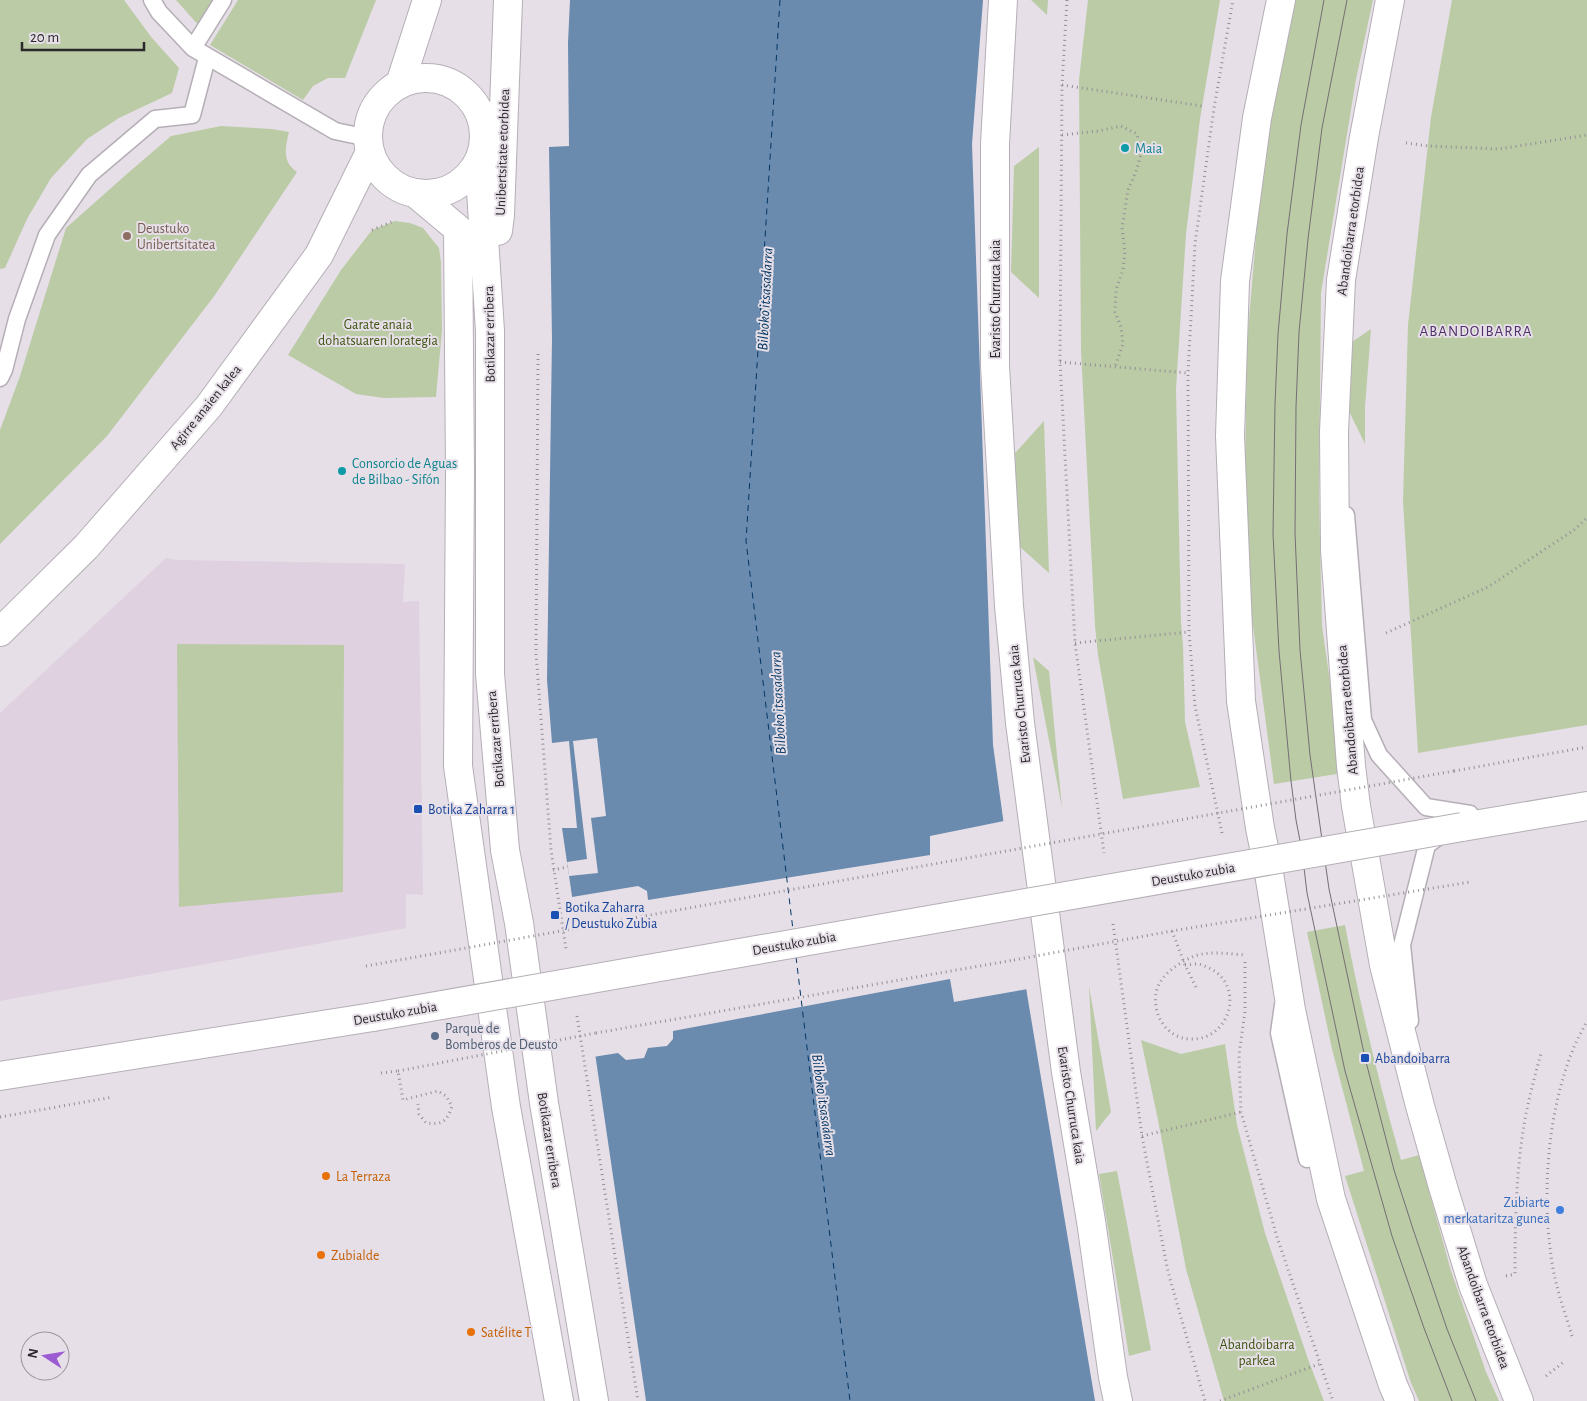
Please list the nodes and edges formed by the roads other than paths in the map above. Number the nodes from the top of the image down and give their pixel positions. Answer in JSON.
{"nodes":[{"id":1,"x":152,"y":0,"type":"edge"},
{"id":2,"x":223,"y":0,"type":"edge"},
{"id":3,"x":427,"y":0,"type":"edge"},
{"id":4,"x":508,"y":0,"type":"edge"},
{"id":5,"x":1003,"y":0,"type":"edge"},
{"id":6,"x":1281,"y":0,"type":"edge"},
{"id":7,"x":1390,"y":0,"type":"edge"},
{"id":8,"x":192,"y":48,"type":"junction"},
{"id":9,"x":207,"y":58,"type":"junction"},
{"id":10,"x":400,"y":84,"type":"junction"},
{"id":11,"x":369,"y":145,"type":"junction"},
{"id":12,"x":479,"y":160,"type":"junction"},
{"id":13,"x":415,"y":194,"type":"junction"},
{"id":14,"x":489,"y":304,"type":"junction"},
{"id":15,"x":0,"y":378,"type":"edge"},
{"id":16,"x":1334,"y":432,"type":"junction"},
{"id":17,"x":0,"y":632,"type":"edge"},
{"id":18,"x":1587,"y":806,"type":"edge"},
{"id":19,"x":1286,"y":982,"type":"junction"},
{"id":20,"x":0,"y":1076,"type":"edge"},
{"id":21,"x":1420,"y":1106,"type":"junction"},
{"id":22,"x":1306,"y":1158,"type":"dead end"},
{"id":23,"x":559,"y":1401,"type":"edge"},
{"id":24,"x":594,"y":1401,"type":"edge"},
{"id":25,"x":1118,"y":1401,"type":"edge"},
{"id":26,"x":1400,"y":1401,"type":"edge"},
{"id":27,"x":1519,"y":1401,"type":"edge"}],
"edges":[{"from":1,"to":8,"type":"lane"},
{"from":2,"to":8,"type":"lane"},
{"from":3,"to":10,"type":"street"},
{"from":4,"to":14,"type":"street","name":"Unibertsitate etorbidea"},
{"from":5,"to":25,"type":"street","name":"Evaristo Churruca kaia"},
{"from":6,"to":19,"type":"street"},
{"from":7,"to":16,"type":"street","name":"Abandoibarra etorbidea"},
{"from":8,"to":9,"type":"lane"},
{"from":9,"to":11,"type":"lane"},
{"from":9,"to":15,"type":"lane"},
{"from":10,"to":11,"type":"street","name":"Unibertsitate etorbidea"},
{"from":10,"to":12,"type":"street","name":"Unibertsitate etorbidea"},
{"from":11,"to":13,"type":"street","name":"Unibertsitate etorbidea"},
{"from":11,"to":17,"type":"street","name":"Agirre anaien kalea"},
{"from":12,"to":13,"type":"street","name":"Unibertsitate etorbidea"},
{"from":12,"to":14,"type":"street","name":"Botikazar erribera"},
{"from":13,"to":23,"type":"street"},
{"from":14,"to":24,"type":"street","name":"Botikazar erribera"},
{"from":16,"to":21,"type":"street","name":"Abandoibarra etorbidea"},
{"from":16,"to":21,"type":"lane"},
{"from":18,"to":20,"type":"street","name":"Deustuko zubia","bridge":true},
{"from":19,"to":22,"type":"lane"},
{"from":19,"to":26,"type":"street"},
{"from":21,"to":27,"type":"street","name":"Abandoibarra etorbidea"}]}
